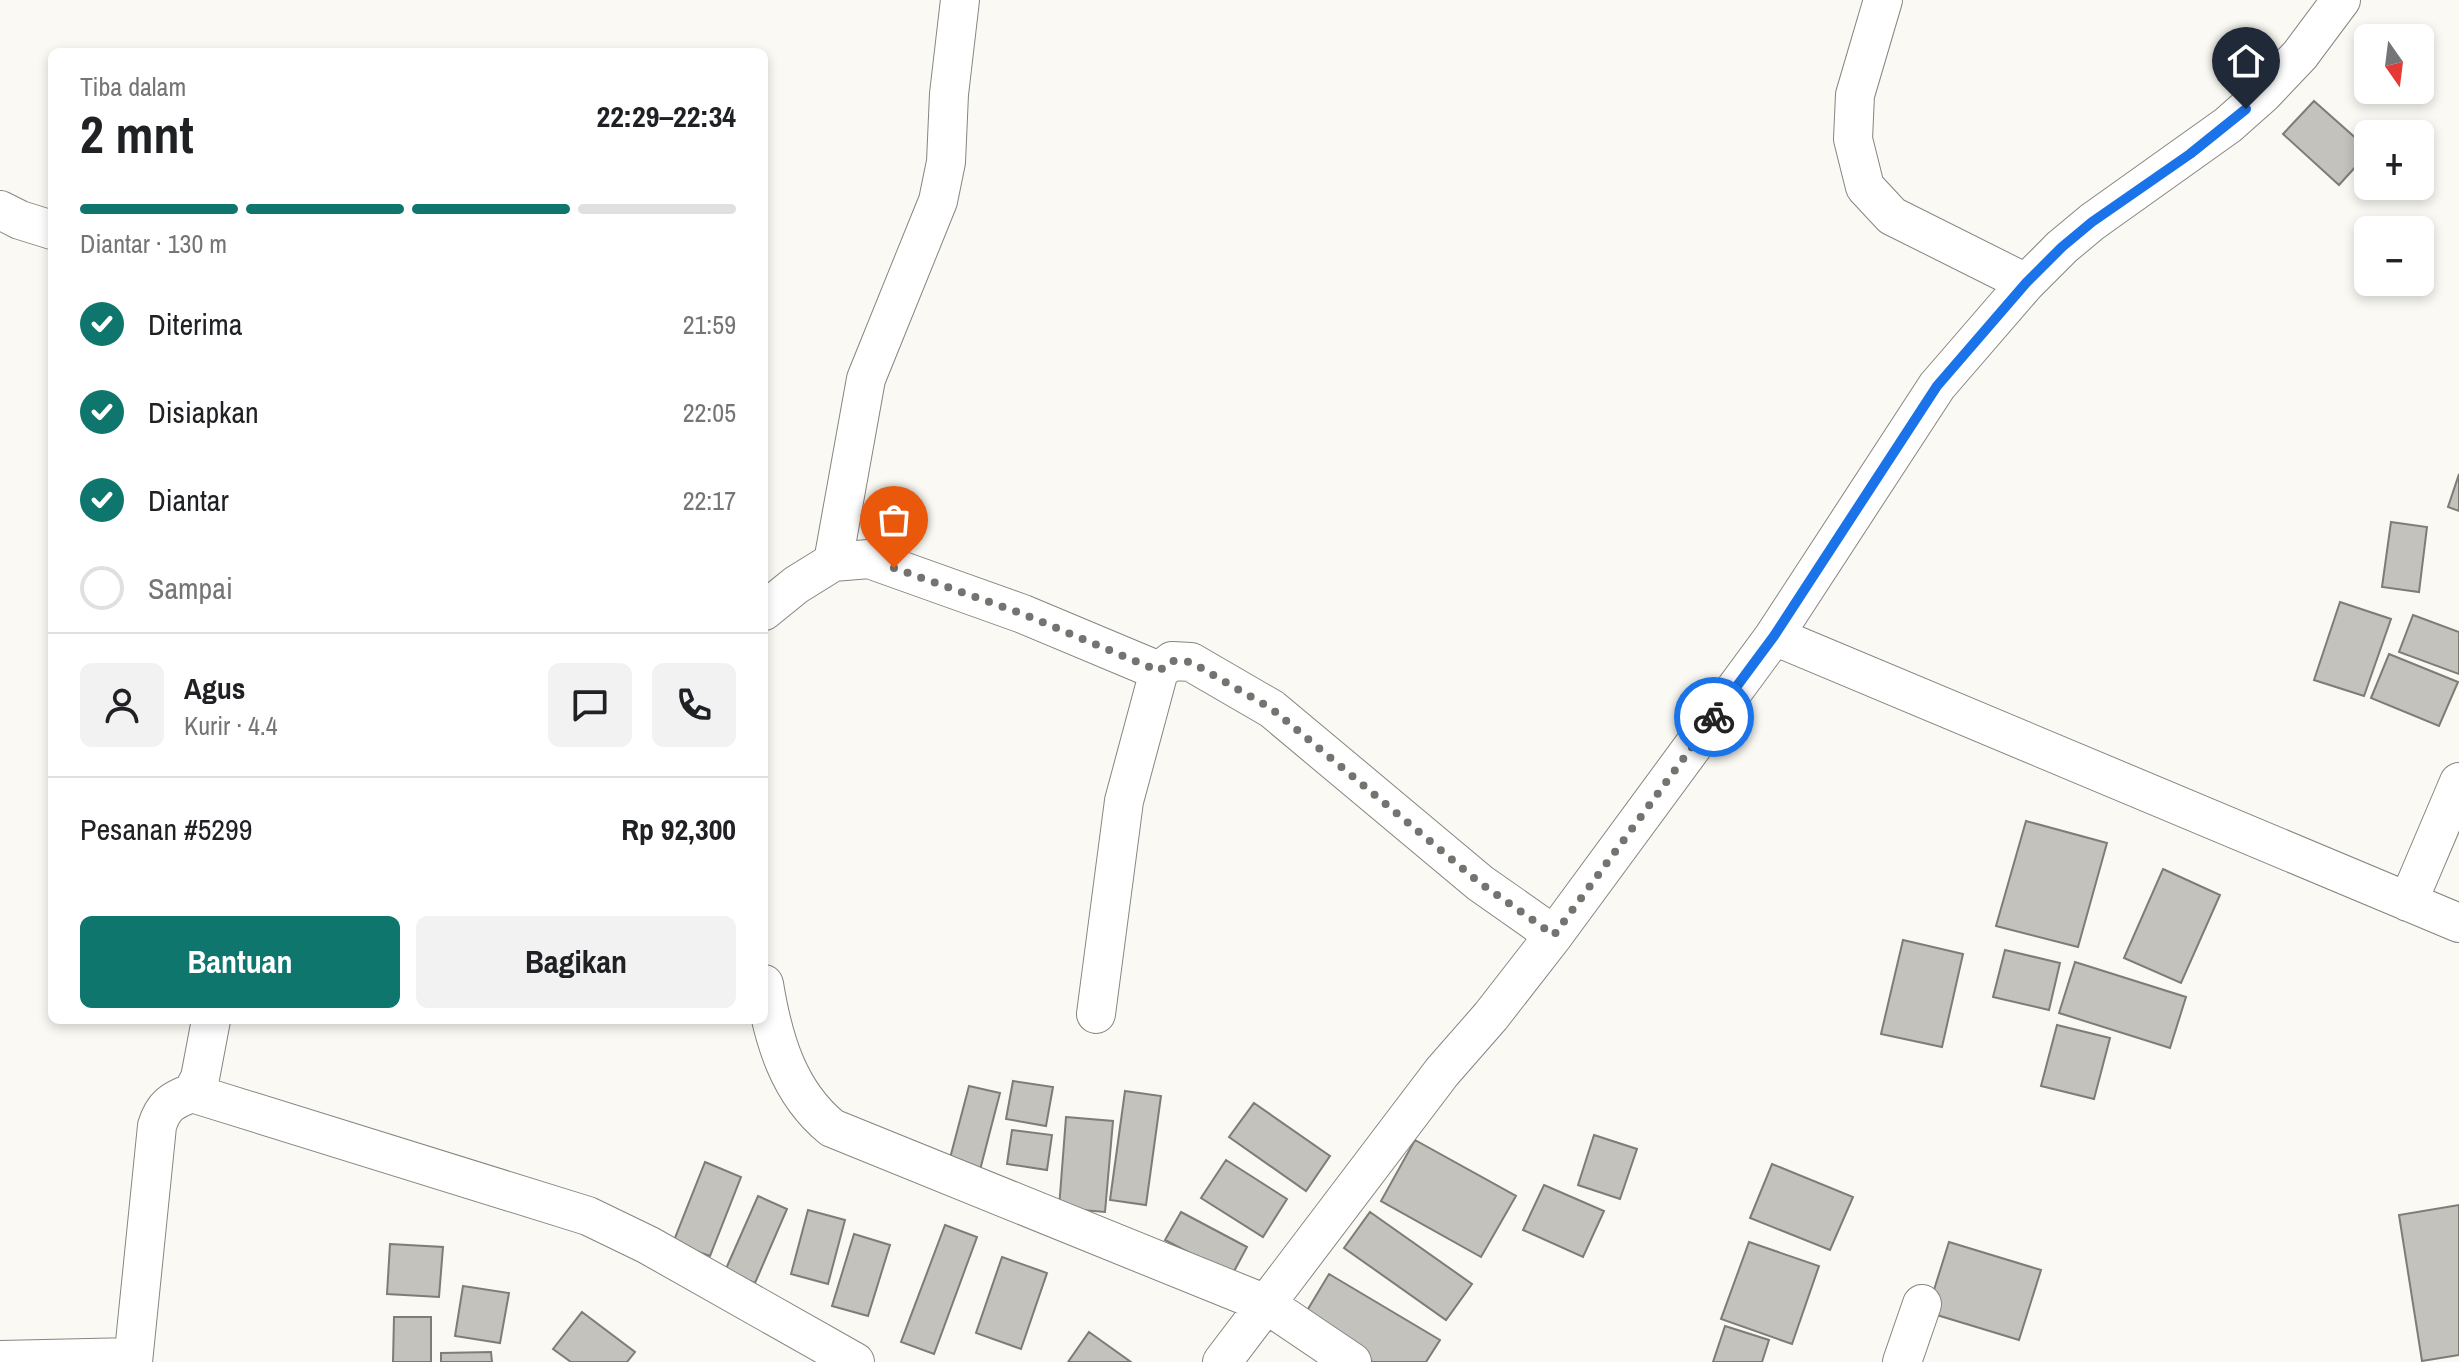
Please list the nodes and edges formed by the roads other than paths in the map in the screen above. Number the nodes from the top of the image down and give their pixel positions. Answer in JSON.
{"nodes":[{"id":1,"x":960,"y":0,"type":"edge"},
{"id":2,"x":1883,"y":0,"type":"edge"},
{"id":3,"x":2341,"y":0,"type":"edge"},
{"id":4,"x":0,"y":210,"type":"edge"},
{"id":5,"x":48,"y":229,"type":"edge"},
{"id":6,"x":2026,"y":283,"type":"junction"},
{"id":7,"x":833,"y":562,"type":"junction"},
{"id":8,"x":768,"y":608,"type":"edge"},
{"id":9,"x":1774,"y":636,"type":"junction"},
{"id":10,"x":1159,"y":671,"type":"junction"},
{"id":11,"x":2459,"y":782,"type":"edge"},
{"id":12,"x":2408,"y":902,"type":"junction"},
{"id":13,"x":2459,"y":923,"type":"edge"},
{"id":14,"x":1554,"y":935,"type":"junction"},
{"id":15,"x":768,"y":1007,"type":"edge"},
{"id":16,"x":1096,"y":1014,"type":"dead end"},
{"id":17,"x":210,"y":1024,"type":"edge"},
{"id":18,"x":192,"y":1093,"type":"junction"},
{"id":19,"x":1266,"y":1304,"type":"junction"},
{"id":20,"x":1922,"y":1304,"type":"dead end"},
{"id":21,"x":0,"y":1360,"type":"edge"},
{"id":22,"x":133,"y":1360,"type":"edge"},
{"id":23,"x":855,"y":1362,"type":"edge"},
{"id":24,"x":1222,"y":1362,"type":"edge"},
{"id":25,"x":1352,"y":1362,"type":"edge"},
{"id":26,"x":1902,"y":1362,"type":"edge"}],
"edges":[{"from":1,"to":7,"type":"street"},
{"from":2,"to":6,"type":"street"},
{"from":3,"to":6,"type":"street"},
{"from":4,"to":5,"type":"street"},
{"from":6,"to":9,"type":"street"},
{"from":7,"to":8,"type":"street"},
{"from":7,"to":10,"type":"street"},
{"from":9,"to":12,"type":"street"},
{"from":9,"to":14,"type":"street"},
{"from":10,"to":14,"type":"street"},
{"from":10,"to":16,"type":"street"},
{"from":11,"to":12,"type":"street"},
{"from":12,"to":13,"type":"street"},
{"from":14,"to":19,"type":"street"},
{"from":15,"to":19,"type":"street"},
{"from":17,"to":18,"type":"street"},
{"from":18,"to":22,"type":"street"},
{"from":18,"to":23,"type":"street"},
{"from":19,"to":24,"type":"street"},
{"from":19,"to":25,"type":"street"},
{"from":20,"to":26,"type":"street"},
{"from":21,"to":22,"type":"street"}]}
